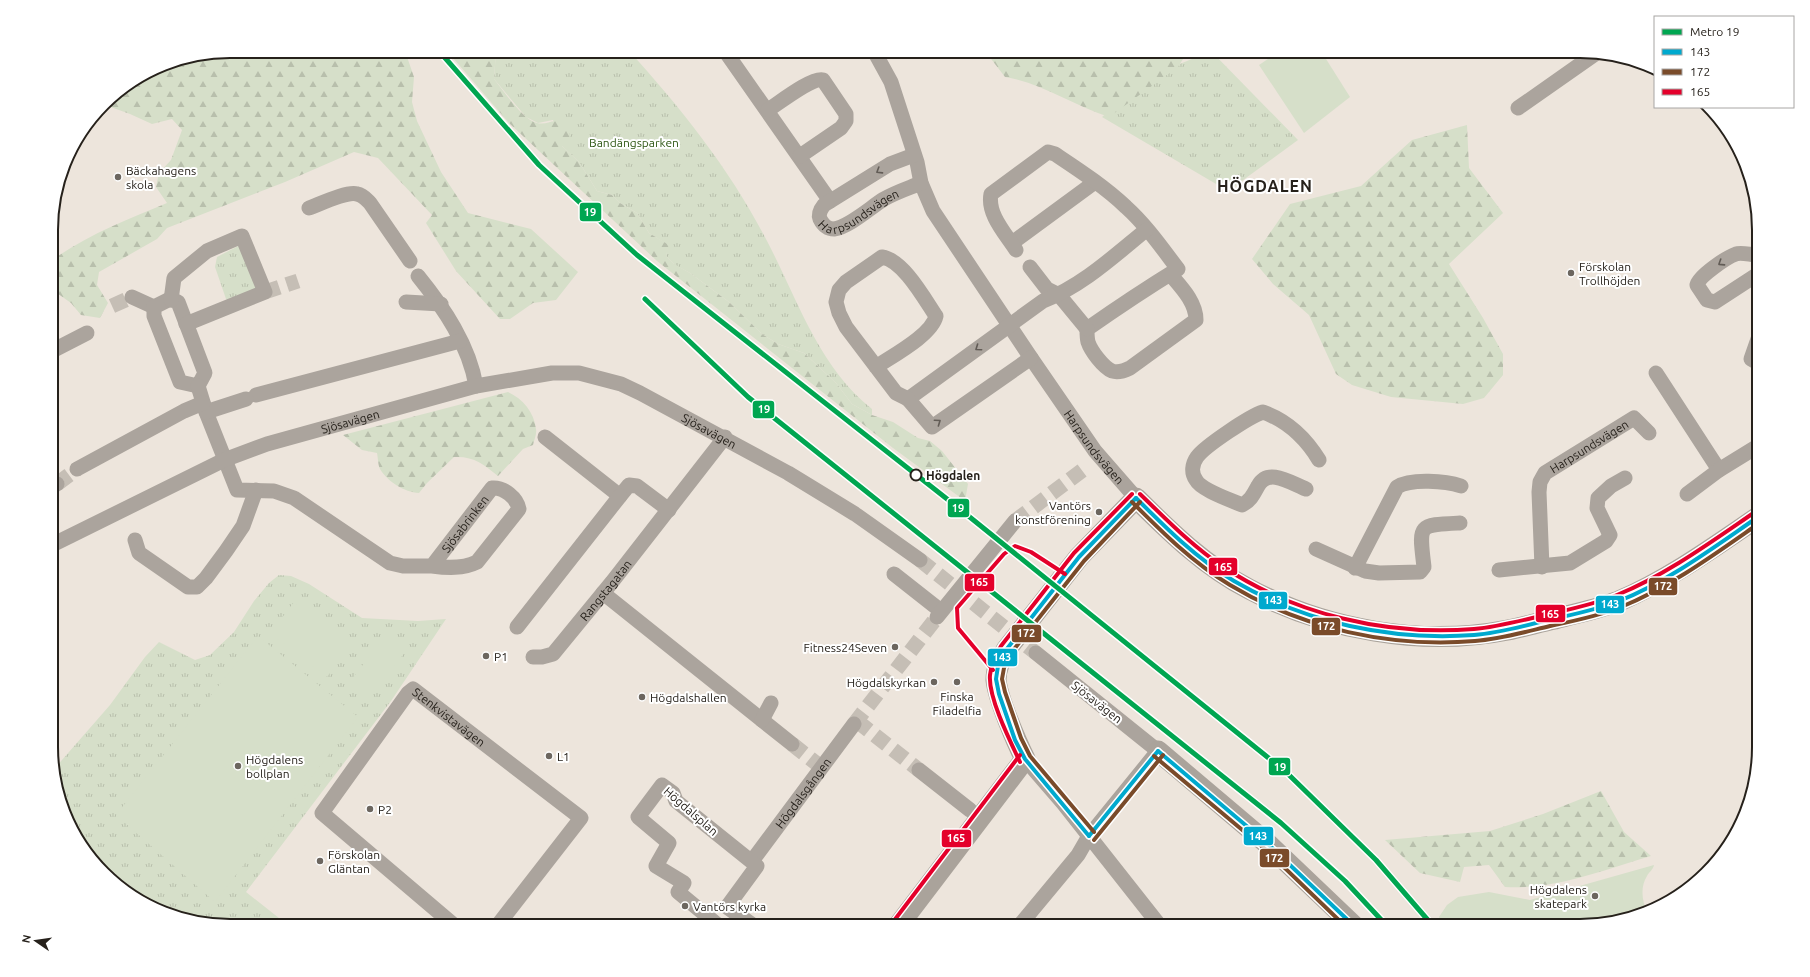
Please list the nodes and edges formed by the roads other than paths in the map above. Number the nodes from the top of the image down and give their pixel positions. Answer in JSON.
{"nodes":[{"id":1,"x":730,"y":58,"type":"edge"},
{"id":2,"x":878,"y":58,"type":"edge"},
{"id":3,"x":1588,"y":58,"type":"edge"},
{"id":4,"x":1518,"y":108,"type":"dead end"},
{"id":5,"x":768,"y":110,"type":"junction"},
{"id":6,"x":914,"y":155,"type":"junction"},
{"id":7,"x":800,"y":156,"type":"junction"},
{"id":8,"x":1095,"y":182,"type":"junction"},
{"id":9,"x":921,"y":183,"type":"junction"},
{"id":10,"x":830,"y":201,"type":"junction"},
{"id":11,"x":309,"y":208,"type":"dead end"},
{"id":12,"x":1146,"y":230,"type":"junction"},
{"id":13,"x":1752,"y":254,"type":"edge"},
{"id":14,"x":410,"y":260,"type":"dead end"},
{"id":15,"x":1030,"y":267,"type":"dead end"},
{"id":16,"x":1170,"y":274,"type":"junction"},
{"id":17,"x":418,"y":276,"type":"dead end"},
{"id":18,"x":1752,"y":278,"type":"edge"},
{"id":19,"x":1059,"y":295,"type":"junction"},
{"id":20,"x":132,"y":297,"type":"dead end"},
{"id":21,"x":172,"y":300,"type":"junction"},
{"id":22,"x":406,"y":302,"type":"dead end"},
{"id":23,"x":441,"y":304,"type":"junction"},
{"id":24,"x":154,"y":308,"type":"junction"},
{"id":25,"x":186,"y":324,"type":"junction"},
{"id":26,"x":1010,"y":326,"type":"junction"},
{"id":27,"x":1087,"y":329,"type":"junction"},
{"id":28,"x":87,"y":333,"type":"dead end"},
{"id":29,"x":460,"y":341,"type":"junction"},
{"id":30,"x":58,"y":348,"type":"edge"},
{"id":31,"x":1031,"y":358,"type":"junction"},
{"id":32,"x":876,"y":367,"type":"junction"},
{"id":33,"x":1656,"y":372,"type":"dead end"},
{"id":34,"x":198,"y":386,"type":"junction"},
{"id":35,"x":476,"y":386,"type":"junction"},
{"id":36,"x":908,"y":399,"type":"junction"},
{"id":37,"x":205,"y":408,"type":"junction"},
{"id":38,"x":1649,"y":433,"type":"dead end"},
{"id":39,"x":546,"y":437,"type":"dead end"},
{"id":40,"x":724,"y":437,"type":"junction"},
{"id":41,"x":1752,"y":450,"type":"edge"},
{"id":42,"x":224,"y":460,"type":"junction"},
{"id":43,"x":1319,"y":460,"type":"dead end"},
{"id":44,"x":77,"y":469,"type":"tunnel mouth"},
{"id":45,"x":1719,"y":470,"type":"junction"},
{"id":46,"x":1626,"y":478,"type":"dead end"},
{"id":47,"x":1461,"y":486,"type":"dead end"},
{"id":48,"x":1306,"y":489,"type":"dead end"},
{"id":49,"x":256,"y":490,"type":"junction"},
{"id":50,"x":1687,"y":494,"type":"dead end"},
{"id":51,"x":620,"y":496,"type":"junction"},
{"id":52,"x":1136,"y":498,"type":"junction"},
{"id":53,"x":669,"y":510,"type":"junction"},
{"id":54,"x":1015,"y":521,"type":"tunnel mouth"},
{"id":55,"x":1752,"y":521,"type":"edge"},
{"id":56,"x":1460,"y":523,"type":"dead end"},
{"id":57,"x":135,"y":540,"type":"dead end"},
{"id":58,"x":58,"y":541,"type":"edge"},
{"id":59,"x":1316,"y":549,"type":"dead end"},
{"id":60,"x":920,"y":560,"type":"tunnel mouth"},
{"id":61,"x":432,"y":566,"type":"junction"},
{"id":62,"x":1542,"y":567,"type":"junction"},
{"id":63,"x":1355,"y":568,"type":"junction"},
{"id":64,"x":1500,"y":570,"type":"dead end"},
{"id":65,"x":894,"y":574,"type":"dead end"},
{"id":66,"x":603,"y":593,"type":"junction"},
{"id":67,"x":517,"y":627,"type":"dead end"},
{"id":68,"x":1036,"y":653,"type":"tunnel mouth"},
{"id":69,"x":534,"y":657,"type":"dead end"},
{"id":70,"x":771,"y":703,"type":"dead end"},
{"id":71,"x":762,"y":720,"type":"junction"},
{"id":72,"x":854,"y":724,"type":"tunnel mouth"},
{"id":73,"x":792,"y":744,"type":"tunnel mouth"},
{"id":74,"x":1158,"y":751,"type":"junction"},
{"id":75,"x":1025,"y":759,"type":"junction"},
{"id":76,"x":919,"y":770,"type":"tunnel mouth"},
{"id":77,"x":970,"y":810,"type":"dead end"},
{"id":78,"x":1089,"y":836,"type":"junction"},
{"id":79,"x":752,"y":861,"type":"junction"},
{"id":80,"x":447,"y":919,"type":"edge"},
{"id":81,"x":502,"y":919,"type":"edge"},
{"id":82,"x":711,"y":919,"type":"edge"},
{"id":83,"x":744,"y":919,"type":"edge"},
{"id":84,"x":903,"y":919,"type":"edge"},
{"id":85,"x":1031,"y":919,"type":"edge"},
{"id":86,"x":1154,"y":919,"type":"edge"},
{"id":87,"x":1347,"y":919,"type":"edge"}],
"edges":[{"from":1,"to":5,"type":"street","name":"Harpsundsvägen"},
{"from":2,"to":6,"type":"street","name":"Harpsundsvägen"},
{"from":3,"to":4,"type":"street"},
{"from":5,"to":7,"type":"street","name":"Harpsundsvägen"},
{"from":5,"to":7,"type":"street"},
{"from":6,"to":9,"type":"street","name":"Harpsundsvägen"},
{"from":6,"to":10,"type":"street","name":"Harpsundsvägen","one_way":true},
{"from":7,"to":10,"type":"street","name":"Harpsundsvägen"},
{"from":8,"to":8,"type":"street"},
{"from":8,"to":12,"type":"street"},
{"from":9,"to":10,"type":"street","name":"Harpsundsvägen"},
{"from":9,"to":26,"type":"street","name":"Harpsundsvägen"},
{"from":11,"to":14,"type":"street"},
{"from":12,"to":16,"type":"street"},
{"from":12,"to":19,"type":"street"},
{"from":13,"to":18,"type":"street","one_way":true},
{"from":15,"to":19,"type":"street"},
{"from":16,"to":27,"type":"street"},
{"from":16,"to":27,"type":"street"},
{"from":17,"to":23,"type":"street"},
{"from":19,"to":26,"type":"street"},
{"from":19,"to":27,"type":"street"},
{"from":20,"to":24,"type":"street"},
{"from":21,"to":24,"type":"street"},
{"from":21,"to":25,"type":"street"},
{"from":21,"to":25,"type":"street"},
{"from":22,"to":23,"type":"street"},
{"from":23,"to":29,"type":"street"},
{"from":24,"to":34,"type":"street"},
{"from":25,"to":34,"type":"street"},
{"from":26,"to":31,"type":"street","name":"Harpsundsvägen"},
{"from":26,"to":36,"type":"street","one_way":true},
{"from":28,"to":30,"type":"street"},
{"from":29,"to":35,"type":"street"},
{"from":29,"to":37,"type":"street"},
{"from":36,"to":31,"type":"street","one_way":true},
{"from":31,"to":52,"type":"street","name":"Harpsundsvägen"},
{"from":32,"to":32,"type":"street"},
{"from":32,"to":36,"type":"street"},
{"from":33,"to":45,"type":"street"},
{"from":34,"to":37,"type":"street"},
{"from":35,"to":40,"type":"street","name":"Sjösavägen"},
{"from":35,"to":42,"type":"street","name":"Sjösavägen"},
{"from":37,"to":42,"type":"street"},
{"from":37,"to":44,"type":"street"},
{"from":38,"to":62,"type":"street","name":"Harpsundsvägen"},
{"from":39,"to":51,"type":"street"},
{"from":40,"to":53,"type":"street","name":"Rangstagatan"},
{"from":40,"to":60,"type":"street","name":"Sjösavägen"},
{"from":41,"to":45,"type":"street"},
{"from":42,"to":49,"type":"street","name":"Sjösabrinken"},
{"from":42,"to":58,"type":"street","name":"Sjösavägen"},
{"from":43,"to":48,"type":"street"},
{"from":45,"to":50,"type":"street"},
{"from":46,"to":62,"type":"street"},
{"from":47,"to":63,"type":"street"},
{"from":49,"to":57,"type":"street"},
{"from":49,"to":61,"type":"street","name":"Sjösabrinken"},
{"from":51,"to":53,"type":"street"},
{"from":51,"to":67,"type":"street"},
{"from":52,"to":55,"type":"street","name":"Harpsundsvägen"},
{"from":52,"to":75,"type":"street"},
{"from":53,"to":66,"type":"street","name":"Rangstagatan"},
{"from":54,"to":65,"type":"street"},
{"from":56,"to":63,"type":"street"},
{"from":59,"to":63,"type":"street"},
{"from":61,"to":61,"type":"street","name":"Sjösabrinken"},
{"from":62,"to":64,"type":"street"},
{"from":66,"to":69,"type":"street","name":"Rangstagatan"},
{"from":66,"to":71,"type":"street"},
{"from":68,"to":74,"type":"street","name":"Sjösavägen"},
{"from":70,"to":71,"type":"street"},
{"from":71,"to":73,"type":"street"},
{"from":72,"to":79,"type":"street","name":"Högdalsgången"},
{"from":74,"to":78,"type":"street"},
{"from":74,"to":87,"type":"street"},
{"from":75,"to":78,"type":"street"},
{"from":75,"to":84,"type":"street"},
{"from":76,"to":77,"type":"street"},
{"from":78,"to":85,"type":"street"},
{"from":78,"to":86,"type":"street"},
{"from":79,"to":82,"type":"street","name":"Högdalsplan"},
{"from":79,"to":83,"type":"street"},
{"from":80,"to":81,"type":"street","name":"Stenkvistavägen"}]}
